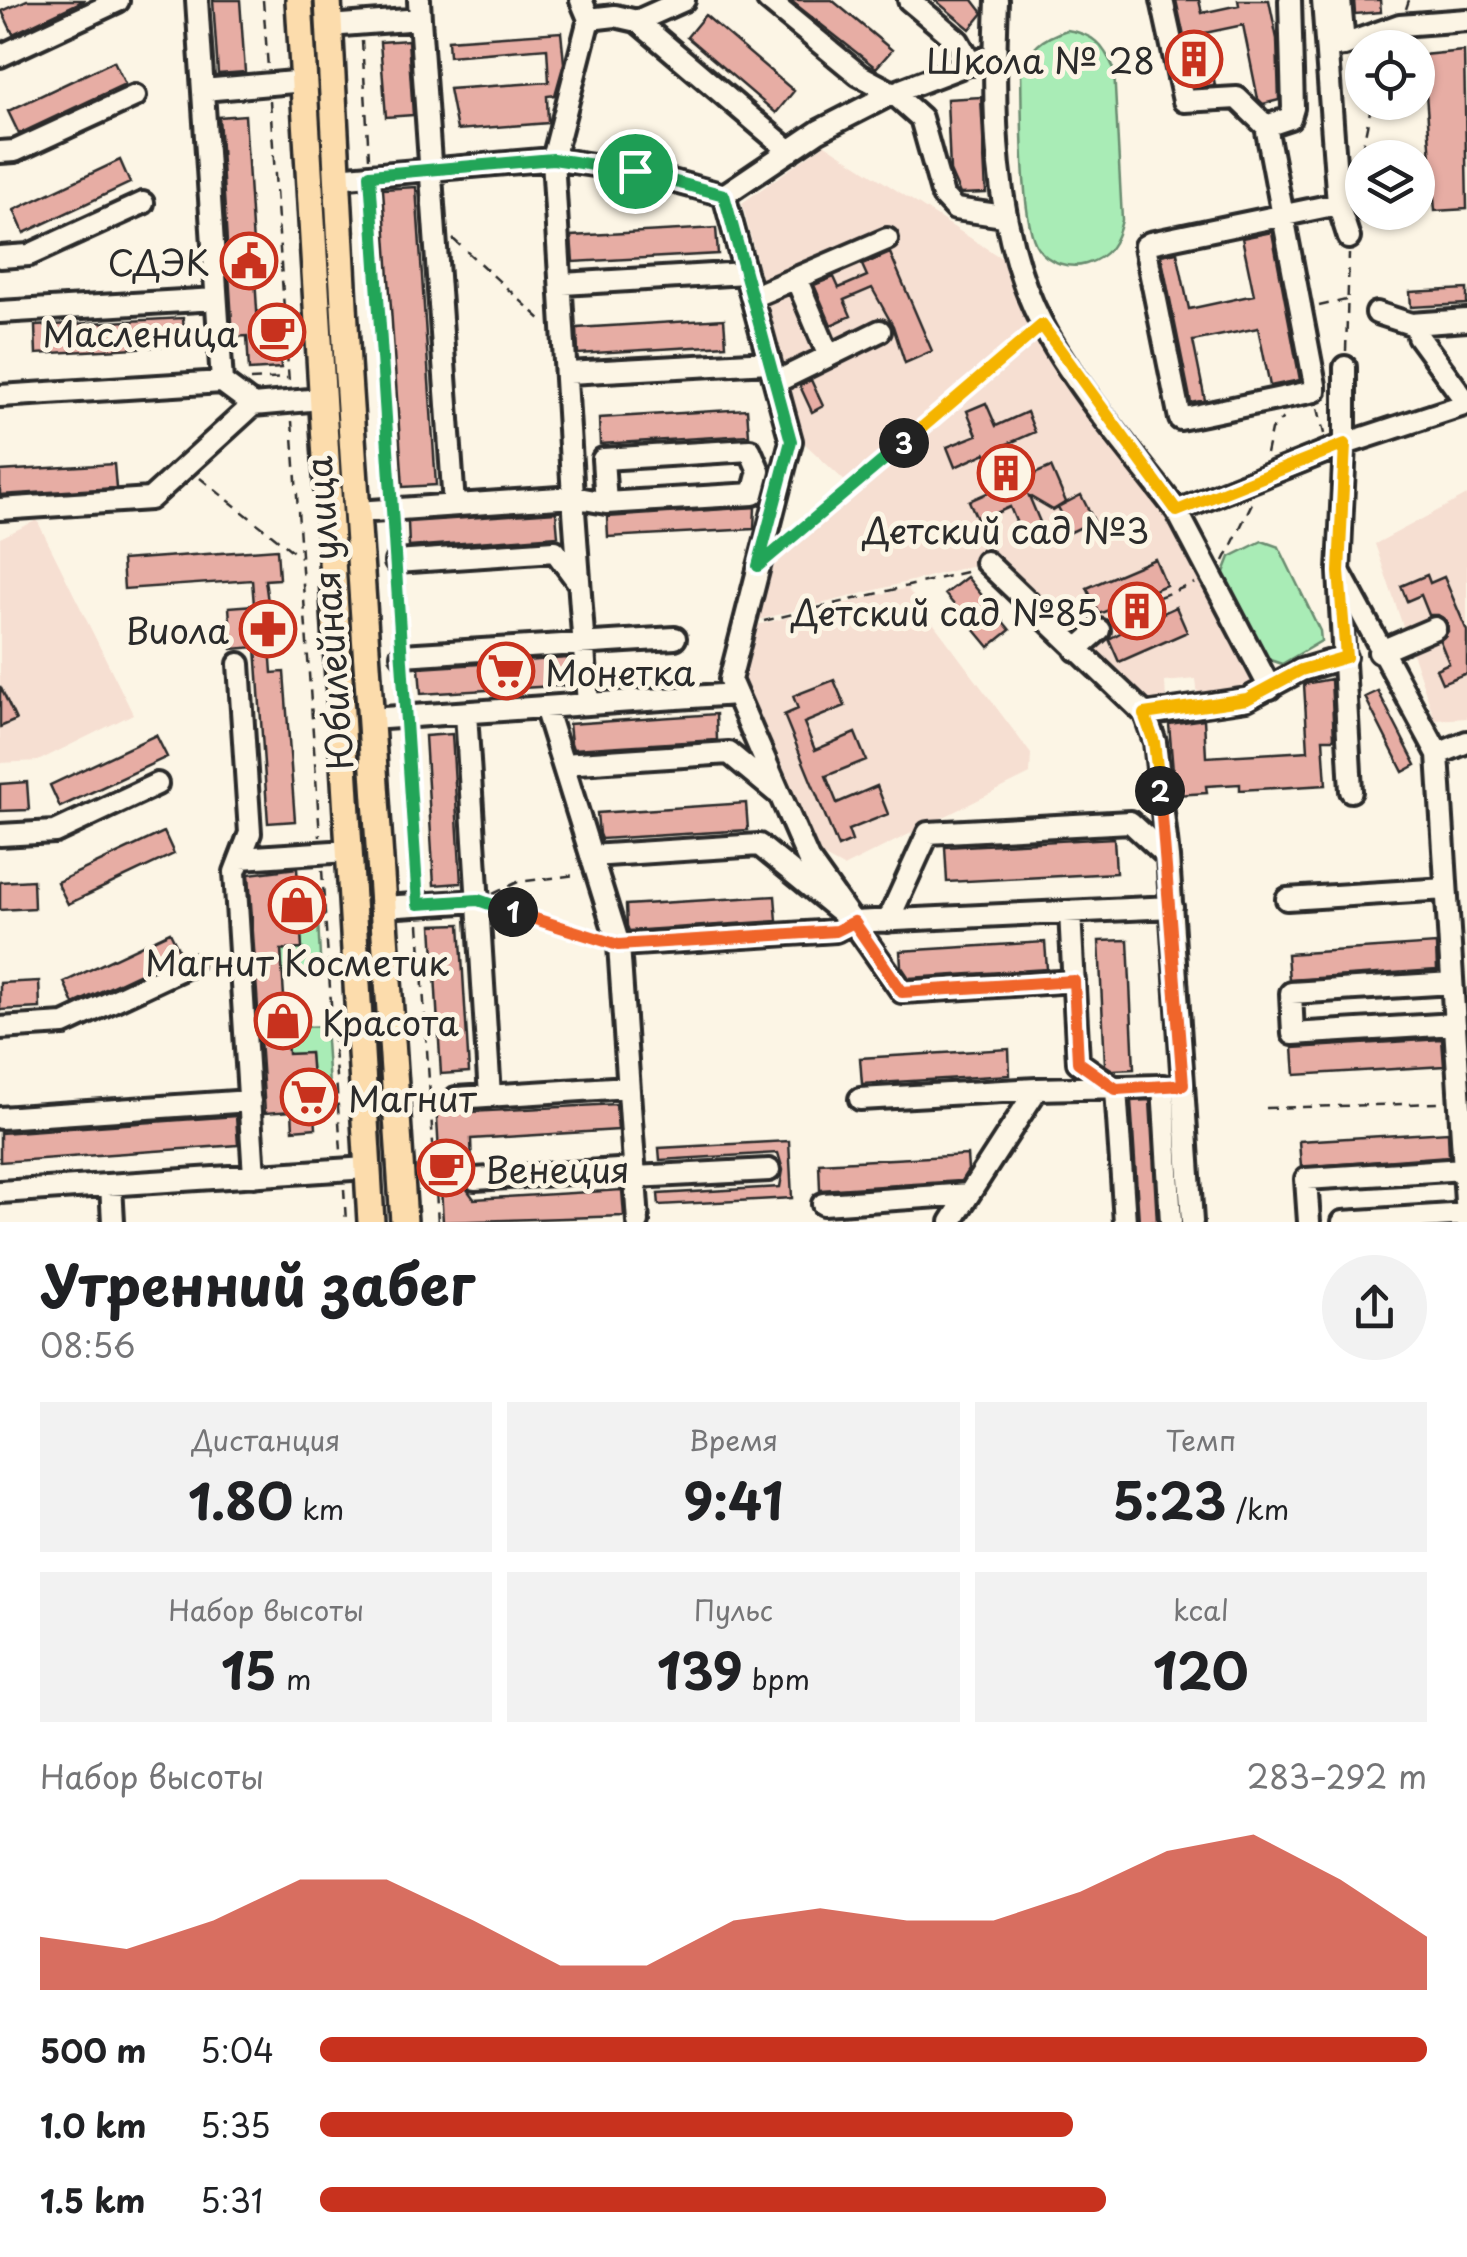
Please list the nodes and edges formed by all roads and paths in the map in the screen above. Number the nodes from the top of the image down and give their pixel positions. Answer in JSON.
{"nodes":[{"id":1,"x":197,"y":0,"type":"edge"},
{"id":2,"x":263,"y":0,"type":"edge"},
{"id":3,"x":299,"y":0,"type":"edge"},
{"id":4,"x":684,"y":0,"type":"edge"},
{"id":5,"x":768,"y":0,"type":"edge"},
{"id":6,"x":909,"y":0,"type":"edge"},
{"id":7,"x":997,"y":0,"type":"edge"},
{"id":8,"x":1162,"y":0,"type":"edge"},
{"id":9,"x":1290,"y":0,"type":"edge"},
{"id":10,"x":1323,"y":0,"type":"edge"},
{"id":11,"x":1340,"y":0,"type":"edge"},
{"id":12,"x":118,"y":1,"type":"edge"},
{"id":13,"x":419,"y":10,"type":"edge"},
{"id":14,"x":585,"y":10,"type":"edge"},
{"id":15,"x":328,"y":13,"type":"edge"},
{"id":16,"x":1467,"y":20,"type":"edge"},
{"id":17,"x":636,"y":21,"type":"junction"},
{"id":18,"x":361,"y":24,"type":"junction"},
{"id":19,"x":1335,"y":46,"type":"junction"},
{"id":20,"x":995,"y":54,"type":"junction"},
{"id":21,"x":0,"y":56,"type":"edge"},
{"id":22,"x":972,"y":64,"type":"junction"},
{"id":23,"x":304,"y":81,"type":"junction"},
{"id":24,"x":269,"y":86,"type":"junction"},
{"id":25,"x":203,"y":90,"type":"junction"},
{"id":26,"x":893,"y":94,"type":"junction"},
{"id":27,"x":135,"y":96,"type":"dead end"},
{"id":28,"x":1368,"y":120,"type":"edge"},
{"id":29,"x":1266,"y":126,"type":"junction"},
{"id":30,"x":790,"y":151,"type":"junction"},
{"id":31,"x":0,"y":152,"type":"edge"},
{"id":32,"x":553,"y":159,"type":"junction"},
{"id":33,"x":431,"y":170,"type":"junction"},
{"id":34,"x":370,"y":175,"type":"junction"},
{"id":35,"x":336,"y":178,"type":"junction"},
{"id":36,"x":724,"y":195,"type":"junction"},
{"id":37,"x":1338,"y":199,"type":"junction"},
{"id":38,"x":143,"y":204,"type":"dead end"},
{"id":39,"x":1004,"y":216,"type":"junction"},
{"id":40,"x":1282,"y":216,"type":"junction"},
{"id":41,"x":435,"y":222,"type":"junction"},
{"id":42,"x":1349,"y":238,"type":"joint"},
{"id":43,"x":886,"y":239,"type":"dead end"},
{"id":44,"x":0,"y":257,"type":"edge"},
{"id":45,"x":745,"y":274,"type":"junction"},
{"id":46,"x":796,"y":278,"type":"junction"},
{"id":47,"x":563,"y":284,"type":"junction"},
{"id":48,"x":752,"y":297,"type":"junction"},
{"id":49,"x":216,"y":300,"type":"junction"},
{"id":50,"x":1348,"y":300,"type":"junction"},
{"id":51,"x":1312,"y":307,"type":"dead end"},
{"id":52,"x":0,"y":312,"type":"edge"},
{"id":53,"x":1377,"y":313,"type":"dead end"},
{"id":54,"x":1467,"y":320,"type":"edge"},
{"id":55,"x":1416,"y":324,"type":"junction"},
{"id":56,"x":1042,"y":325,"type":"junction"},
{"id":57,"x":880,"y":331,"type":"dead end"},
{"id":58,"x":566,"y":342,"type":"junction"},
{"id":59,"x":828,"y":354,"type":"junction"},
{"id":60,"x":1345,"y":367,"type":"joint"},
{"id":61,"x":773,"y":371,"type":"junction"},
{"id":62,"x":568,"y":374,"type":"junction"},
{"id":63,"x":289,"y":378,"type":"junction"},
{"id":64,"x":222,"y":382,"type":"junction"},
{"id":65,"x":1314,"y":392,"type":"junction"},
{"id":66,"x":0,"y":396,"type":"edge"},
{"id":67,"x":321,"y":400,"type":"junction"},
{"id":68,"x":290,"y":402,"type":"junction"},
{"id":69,"x":252,"y":404,"type":"junction"},
{"id":70,"x":1467,"y":404,"type":"edge"},
{"id":71,"x":1336,"y":448,"type":"junction"},
{"id":72,"x":186,"y":466,"type":"junction"},
{"id":73,"x":783,"y":470,"type":"junction"},
{"id":74,"x":758,"y":471,"type":"junction"},
{"id":75,"x":573,"y":497,"type":"junction"},
{"id":76,"x":606,"y":502,"type":"junction"},
{"id":77,"x":454,"y":505,"type":"junction"},
{"id":78,"x":0,"y":509,"type":"edge"},
{"id":79,"x":392,"y":510,"type":"junction"},
{"id":80,"x":1177,"y":511,"type":"junction"},
{"id":81,"x":356,"y":512,"type":"junction"},
{"id":82,"x":301,"y":558,"type":"junction"},
{"id":83,"x":396,"y":562,"type":"junction"},
{"id":84,"x":758,"y":566,"type":"junction"},
{"id":85,"x":990,"y":566,"type":"joint"},
{"id":86,"x":1339,"y":572,"type":"junction"},
{"id":87,"x":1212,"y":576,"type":"junction"},
{"id":88,"x":580,"y":583,"type":"junction"},
{"id":89,"x":1159,"y":598,"type":"dead end"},
{"id":90,"x":743,"y":626,"type":"junction"},
{"id":91,"x":1435,"y":628,"type":"dead end"},
{"id":92,"x":1099,"y":630,"type":"dead end"},
{"id":93,"x":674,"y":638,"type":"dead end"},
{"id":94,"x":584,"y":642,"type":"junction"},
{"id":95,"x":1076,"y":650,"type":"junction"},
{"id":96,"x":1379,"y":652,"type":"junction"},
{"id":97,"x":402,"y":655,"type":"junction"},
{"id":98,"x":1346,"y":657,"type":"junction"},
{"id":99,"x":239,"y":664,"type":"dead end"},
{"id":100,"x":1270,"y":688,"type":"junction"},
{"id":101,"x":736,"y":694,"type":"junction"},
{"id":102,"x":588,"y":704,"type":"junction"},
{"id":103,"x":545,"y":707,"type":"junction"},
{"id":104,"x":466,"y":712,"type":"junction"},
{"id":105,"x":1144,"y":714,"type":"junction"},
{"id":106,"x":406,"y":716,"type":"junction"},
{"id":107,"x":370,"y":719,"type":"junction"},
{"id":108,"x":1467,"y":742,"type":"edge"},
{"id":109,"x":1438,"y":754,"type":"junction"},
{"id":110,"x":562,"y":764,"type":"junction"},
{"id":111,"x":157,"y":784,"type":"dead end"},
{"id":112,"x":1351,"y":791,"type":"dead end"},
{"id":113,"x":779,"y":794,"type":"junction"},
{"id":114,"x":0,"y":835,"type":"edge"},
{"id":115,"x":348,"y":851,"type":"junction"},
{"id":116,"x":321,"y":854,"type":"junction"},
{"id":117,"x":1168,"y":857,"type":"junction"},
{"id":118,"x":241,"y":858,"type":"junction"},
{"id":119,"x":594,"y":864,"type":"junction"},
{"id":120,"x":1446,"y":889,"type":"junction"},
{"id":121,"x":1287,"y":899,"type":"dead end"},
{"id":122,"x":478,"y":900,"type":"junction"},
{"id":123,"x":418,"y":904,"type":"junction"},
{"id":124,"x":383,"y":907,"type":"junction"},
{"id":125,"x":1172,"y":907,"type":"junction"},
{"id":126,"x":1070,"y":912,"type":"junction"},
{"id":127,"x":888,"y":920,"type":"junction"},
{"id":128,"x":854,"y":922,"type":"junction"},
{"id":129,"x":618,"y":945,"type":"junction"},
{"id":130,"x":190,"y":965,"type":"dead end"},
{"id":131,"x":1457,"y":973,"type":"edge"},
{"id":132,"x":1074,"y":981,"type":"junction"},
{"id":133,"x":1455,"y":1024,"type":"junction"},
{"id":134,"x":0,"y":1028,"type":"edge"},
{"id":135,"x":1173,"y":1086,"type":"junction"},
{"id":136,"x":628,"y":1087,"type":"junction"},
{"id":137,"x":1037,"y":1089,"type":"junction"},
{"id":138,"x":1116,"y":1089,"type":"junction"},
{"id":139,"x":490,"y":1096,"type":"junction"},
{"id":140,"x":456,"y":1098,"type":"dead end"},
{"id":141,"x":860,"y":1099,"type":"dead end"},
{"id":142,"x":250,"y":1101,"type":"junction"},
{"id":143,"x":1460,"y":1102,"type":"junction"},
{"id":144,"x":1266,"y":1108,"type":"dead end"},
{"id":145,"x":0,"y":1118,"type":"edge"},
{"id":146,"x":355,"y":1169,"type":"junction"},
{"id":147,"x":1464,"y":1169,"type":"junction"},
{"id":148,"x":769,"y":1170,"type":"dead end"},
{"id":149,"x":634,"y":1173,"type":"junction"},
{"id":150,"x":254,"y":1176,"type":"junction"},
{"id":151,"x":475,"y":1178,"type":"dead end"},
{"id":152,"x":111,"y":1185,"type":"junction"},
{"id":153,"x":0,"y":1192,"type":"edge"},
{"id":154,"x":969,"y":1194,"type":"junction"},
{"id":155,"x":823,"y":1204,"type":"dead end"},
{"id":156,"x":1467,"y":1215,"type":"edge"},
{"id":157,"x":113,"y":1222,"type":"edge"},
{"id":158,"x":346,"y":1222,"type":"edge"},
{"id":159,"x":371,"y":1222,"type":"edge"},
{"id":160,"x":404,"y":1222,"type":"edge"},
{"id":161,"x":438,"y":1222,"type":"edge"},
{"id":162,"x":638,"y":1222,"type":"edge"},
{"id":163,"x":951,"y":1222,"type":"edge"},
{"id":164,"x":1125,"y":1222,"type":"edge"},
{"id":165,"x":1172,"y":1222,"type":"edge"},
{"id":166,"x":1192,"y":1222,"type":"edge"},
{"id":167,"x":1308,"y":1222,"type":"edge"},
{"id":168,"x":1343,"y":1222,"type":"edge"}],
"edges":[{"from":1,"to":25,"type":"street"},
{"from":2,"to":24,"type":"path"},
{"from":3,"to":23,"type":"main road","name":"Юбилейная улица"},
{"from":4,"to":17,"type":"street"},
{"from":5,"to":26,"type":"street"},
{"from":6,"to":22,"type":"street"},
{"from":7,"to":20,"type":"street"},
{"from":8,"to":29,"type":"street"},
{"from":9,"to":29,"type":"street"},
{"from":10,"to":19,"type":"street"},
{"from":11,"to":19,"type":"street"},
{"from":12,"to":21,"type":"street"},
{"from":13,"to":18,"type":"street"},
{"from":13,"to":33,"type":"street"},
{"from":14,"to":17,"type":"street"},
{"from":14,"to":32,"type":"street"},
{"from":15,"to":18,"type":"street"},
{"from":15,"to":35,"type":"main road","name":"Юбилейная улица"},
{"from":16,"to":19,"type":"street"},
{"from":17,"to":30,"type":"street"},
{"from":18,"to":34,"type":"path"},
{"from":19,"to":37,"type":"street"},
{"from":20,"to":22,"type":"street"},
{"from":20,"to":39,"type":"street"},
{"from":22,"to":26,"type":"street"},
{"from":23,"to":24,"type":"street"},
{"from":23,"to":67,"type":"main road","name":"Юбилейная улица"},
{"from":24,"to":25,"type":"street"},
{"from":24,"to":63,"type":"path"},
{"from":25,"to":49,"type":"street"},
{"from":26,"to":30,"type":"street"},
{"from":26,"to":39,"type":"street"},
{"from":27,"to":31,"type":"street"},
{"from":28,"to":37,"type":"path"},
{"from":29,"to":40,"type":"street"},
{"from":30,"to":36,"type":"street"},
{"from":32,"to":33,"type":"street"},
{"from":32,"to":36,"type":"street"},
{"from":32,"to":47,"type":"street"},
{"from":33,"to":34,"type":"street"},
{"from":33,"to":41,"type":"street"},
{"from":34,"to":35,"type":"street"},
{"from":34,"to":79,"type":"path"},
{"from":35,"to":81,"type":"main road","name":"Юбилейная улица"},
{"from":36,"to":45,"type":"street"},
{"from":37,"to":40,"type":"street"},
{"from":37,"to":42,"type":"street"},
{"from":38,"to":44,"type":"street"},
{"from":39,"to":56,"type":"street"},
{"from":40,"to":65,"type":"street"},
{"from":40,"to":65,"type":"street"},
{"from":41,"to":58,"type":"path"},
{"from":41,"to":77,"type":"street"},
{"from":42,"to":50,"type":"path"},
{"from":43,"to":46,"type":"street"},
{"from":45,"to":47,"type":"street"},
{"from":45,"to":48,"type":"street"},
{"from":46,"to":48,"type":"street"},
{"from":46,"to":59,"type":"street"},
{"from":47,"to":58,"type":"street"},
{"from":48,"to":61,"type":"street"},
{"from":49,"to":52,"type":"street"},
{"from":49,"to":64,"type":"street"},
{"from":50,"to":51,"type":"path"},
{"from":50,"to":60,"type":"path"},
{"from":53,"to":55,"type":"street"},
{"from":54,"to":55,"type":"street"},
{"from":55,"to":70,"type":"street"},
{"from":56,"to":80,"type":"street"},
{"from":56,"to":84,"type":"path"},
{"from":57,"to":59,"type":"street"},
{"from":58,"to":62,"type":"street"},
{"from":59,"to":61,"type":"street"},
{"from":60,"to":71,"type":"street"},
{"from":61,"to":62,"type":"street"},
{"from":61,"to":73,"type":"street"},
{"from":62,"to":75,"type":"street"},
{"from":63,"to":64,"type":"path"},
{"from":63,"to":68,"type":"path"},
{"from":64,"to":66,"type":"street"},
{"from":64,"to":69,"type":"street"},
{"from":65,"to":71,"type":"path"},
{"from":67,"to":68,"type":"street"},
{"from":67,"to":115,"type":"main road","name":"Юбилейная улица"},
{"from":68,"to":69,"type":"street"},
{"from":68,"to":82,"type":"path"},
{"from":69,"to":72,"type":"street"},
{"from":70,"to":71,"type":"street"},
{"from":71,"to":80,"type":"street"},
{"from":71,"to":86,"type":"street"},
{"from":72,"to":78,"type":"street"},
{"from":72,"to":82,"type":"path"},
{"from":73,"to":74,"type":"street"},
{"from":73,"to":84,"type":"street"},
{"from":74,"to":76,"type":"street"},
{"from":74,"to":76,"type":"street"},
{"from":75,"to":76,"type":"street"},
{"from":75,"to":77,"type":"street"},
{"from":75,"to":88,"type":"street"},
{"from":77,"to":79,"type":"street"},
{"from":79,"to":81,"type":"street"},
{"from":79,"to":83,"type":"path"},
{"from":80,"to":87,"type":"street"},
{"from":81,"to":107,"type":"main road","name":"Юбилейная улица"},
{"from":82,"to":116,"type":"path"},
{"from":83,"to":88,"type":"street"},
{"from":83,"to":97,"type":"path"},
{"from":84,"to":90,"type":"street"},
{"from":85,"to":90,"type":"path"},
{"from":85,"to":95,"type":"street"},
{"from":86,"to":96,"type":"street"},
{"from":86,"to":98,"type":"street"},
{"from":87,"to":89,"type":"path"},
{"from":87,"to":100,"type":"street"},
{"from":88,"to":94,"type":"street"},
{"from":90,"to":101,"type":"street"},
{"from":91,"to":96,"type":"street"},
{"from":92,"to":95,"type":"street"},
{"from":93,"to":94,"type":"street"},
{"from":94,"to":97,"type":"street"},
{"from":94,"to":102,"type":"street"},
{"from":95,"to":105,"type":"street"},
{"from":96,"to":109,"type":"street"},
{"from":97,"to":106,"type":"path"},
{"from":98,"to":100,"type":"street"},
{"from":98,"to":112,"type":"street"},
{"from":99,"to":118,"type":"street"},
{"from":100,"to":105,"type":"street"},
{"from":101,"to":102,"type":"street"},
{"from":101,"to":113,"type":"street"},
{"from":102,"to":103,"type":"street"},
{"from":103,"to":104,"type":"street"},
{"from":103,"to":110,"type":"street"},
{"from":104,"to":106,"type":"street"},
{"from":104,"to":122,"type":"street"},
{"from":105,"to":117,"type":"street"},
{"from":106,"to":107,"type":"street"},
{"from":106,"to":123,"type":"path"},
{"from":107,"to":124,"type":"main road","name":"Юбилейная улица"},
{"from":108,"to":109,"type":"street"},
{"from":109,"to":120,"type":"street"},
{"from":110,"to":113,"type":"street"},
{"from":110,"to":119,"type":"street"},
{"from":111,"to":114,"type":"street"},
{"from":113,"to":128,"type":"street"},
{"from":115,"to":116,"type":"street"},
{"from":115,"to":146,"type":"main road","name":"Юбилейная улица"},
{"from":116,"to":118,"type":"street"},
{"from":116,"to":146,"type":"path"},
{"from":117,"to":125,"type":"street"},
{"from":117,"to":127,"type":"street"},
{"from":118,"to":142,"type":"street"},
{"from":119,"to":122,"type":"path"},
{"from":119,"to":128,"type":"street"},
{"from":119,"to":129,"type":"street"},
{"from":120,"to":121,"type":"street"},
{"from":120,"to":131,"type":"street"},
{"from":122,"to":123,"type":"street"},
{"from":122,"to":129,"type":"path"},
{"from":122,"to":139,"type":"street"},
{"from":123,"to":124,"type":"street"},
{"from":123,"to":161,"type":"path"},
{"from":124,"to":160,"type":"main road","name":"Юбилейная улица"},
{"from":125,"to":126,"type":"street"},
{"from":125,"to":135,"type":"street"},
{"from":126,"to":127,"type":"street"},
{"from":126,"to":132,"type":"street"},
{"from":127,"to":128,"type":"street"},
{"from":128,"to":129,"type":"street"},
{"from":128,"to":132,"type":"street"},
{"from":129,"to":136,"type":"street"},
{"from":130,"to":134,"type":"street"},
{"from":131,"to":133,"type":"street"},
{"from":131,"to":133,"type":"street"},
{"from":132,"to":138,"type":"street"},
{"from":133,"to":143,"type":"street"},
{"from":135,"to":138,"type":"street"},
{"from":135,"to":165,"type":"street"},
{"from":135,"to":166,"type":"street"},
{"from":136,"to":139,"type":"street"},
{"from":136,"to":149,"type":"street"},
{"from":137,"to":138,"type":"street"},
{"from":137,"to":141,"type":"street"},
{"from":137,"to":154,"type":"street"},
{"from":138,"to":164,"type":"street"},
{"from":139,"to":140,"type":"street"},
{"from":142,"to":145,"type":"street"},
{"from":142,"to":150,"type":"street"},
{"from":143,"to":144,"type":"path"},
{"from":143,"to":147,"type":"street"},
{"from":146,"to":150,"type":"street"},
{"from":146,"to":158,"type":"path"},
{"from":146,"to":159,"type":"main road","name":"Юбилейная улица"},
{"from":147,"to":156,"type":"street"},
{"from":147,"to":167,"type":"street"},
{"from":148,"to":149,"type":"street"},
{"from":149,"to":151,"type":"street"},
{"from":149,"to":162,"type":"street"},
{"from":150,"to":152,"type":"street"},
{"from":152,"to":153,"type":"street"},
{"from":152,"to":157,"type":"street"},
{"from":154,"to":155,"type":"street"},
{"from":154,"to":163,"type":"street"},
{"from":156,"to":168,"type":"street"}]}
